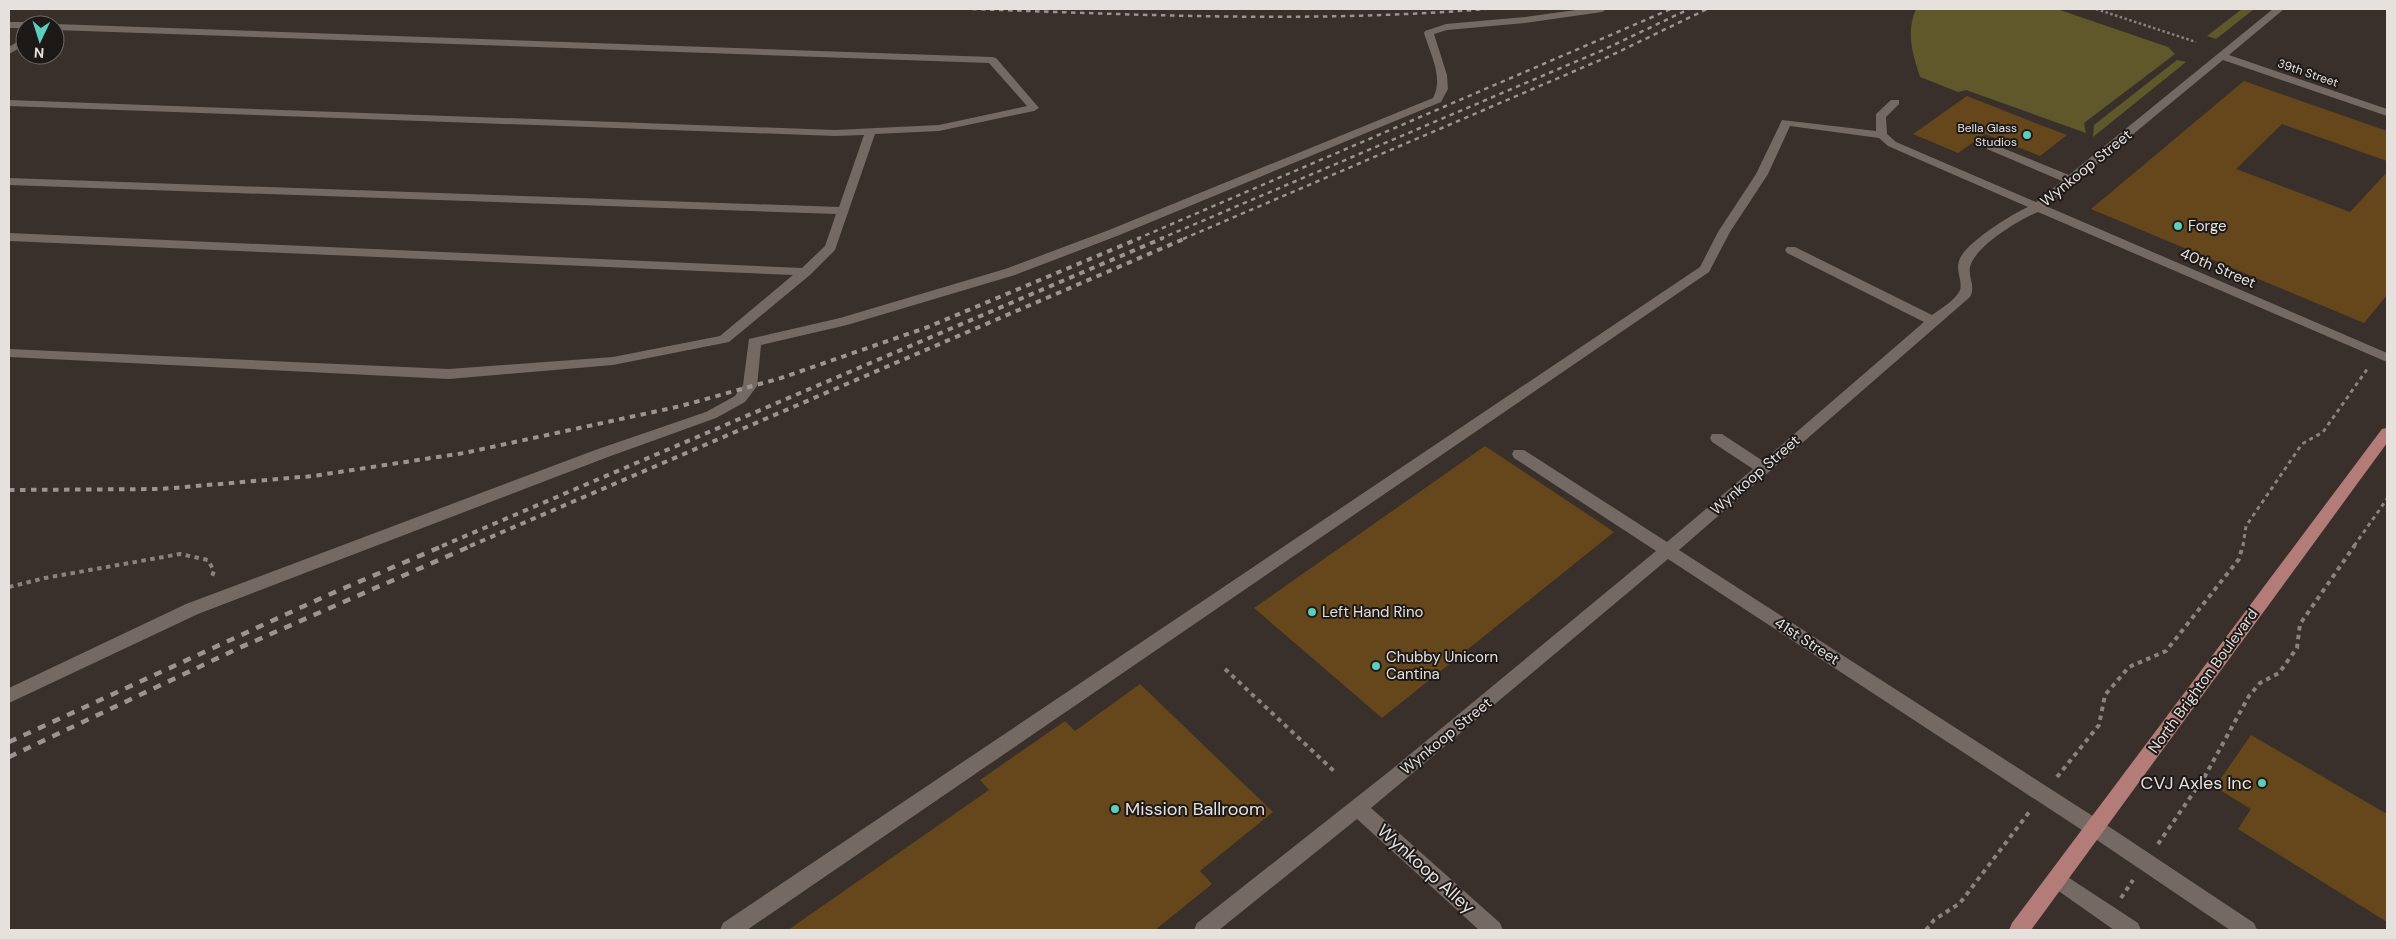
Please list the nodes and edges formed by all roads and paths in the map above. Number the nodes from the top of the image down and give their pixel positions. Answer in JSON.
{"nodes":[{"id":1,"x":1602,"y":9,"type":"edge"},
{"id":2,"x":2096,"y":9,"type":"edge"},
{"id":3,"x":2279,"y":9,"type":"edge"},
{"id":4,"x":65,"y":27,"type":"edge"},
{"id":5,"x":2196,"y":42,"type":"dead end"},
{"id":6,"x":2221,"y":56,"type":"junction"},
{"id":7,"x":1895,"y":102,"type":"dead end"},
{"id":8,"x":9,"y":103,"type":"edge"},
{"id":9,"x":2387,"y":113,"type":"edge"},
{"id":10,"x":871,"y":131,"type":"junction"},
{"id":11,"x":1882,"y":135,"type":"junction"},
{"id":12,"x":1991,"y":147,"type":"dead end"},
{"id":13,"x":2070,"y":180,"type":"junction"},
{"id":14,"x":9,"y":182,"type":"edge"},
{"id":15,"x":2036,"y":208,"type":"junction"},
{"id":16,"x":843,"y":211,"type":"junction"},
{"id":17,"x":9,"y":237,"type":"edge"},
{"id":18,"x":1791,"y":250,"type":"dead end"},
{"id":19,"x":805,"y":272,"type":"junction"},
{"id":20,"x":1933,"y":321,"type":"junction"},
{"id":21,"x":724,"y":339,"type":"junction"},
{"id":22,"x":754,"y":342,"type":"junction"},
{"id":23,"x":9,"y":353,"type":"edge"},
{"id":24,"x":2387,"y":358,"type":"edge"},
{"id":25,"x":2363,"y":374,"type":"dead end"},
{"id":26,"x":2387,"y":432,"type":"edge"},
{"id":27,"x":1717,"y":438,"type":"dead end"},
{"id":28,"x":1519,"y":454,"type":"dead end"},
{"id":29,"x":1764,"y":468,"type":"junction"},
{"id":30,"x":2387,"y":499,"type":"edge"},
{"id":31,"x":1668,"y":550,"type":"junction"},
{"id":32,"x":9,"y":587,"type":"edge"},
{"id":33,"x":192,"y":609,"type":"junction"},
{"id":34,"x":1225,"y":669,"type":"dead end"},
{"id":35,"x":9,"y":696,"type":"edge"},
{"id":36,"x":2064,"y":768,"type":"dead end"},
{"id":37,"x":1335,"y":772,"type":"dead end"},
{"id":38,"x":1358,"y":808,"type":"junction"},
{"id":39,"x":2023,"y":820,"type":"dead end"},
{"id":40,"x":2095,"y":828,"type":"junction"},
{"id":41,"x":2155,"y":848,"type":"dead end"},
{"id":42,"x":2136,"y":875,"type":"dead end"},
{"id":43,"x":2057,"y":879,"type":"junction"},
{"id":44,"x":2123,"y":894,"type":"dead end"},
{"id":45,"x":730,"y":930,"type":"edge"},
{"id":46,"x":1204,"y":930,"type":"edge"},
{"id":47,"x":1493,"y":930,"type":"edge"},
{"id":48,"x":1926,"y":930,"type":"edge"},
{"id":49,"x":2019,"y":930,"type":"edge"},
{"id":50,"x":2131,"y":930,"type":"edge"},
{"id":51,"x":2247,"y":930,"type":"edge"}],
"edges":[{"from":1,"to":22,"type":"street"},
{"from":2,"to":5,"type":"path"},
{"from":3,"to":6,"type":"street","name":"Wynkoop Street"},
{"from":4,"to":10,"type":"street"},
{"from":6,"to":9,"type":"street","name":"39th Street"},
{"from":6,"to":13,"type":"street","name":"Wynkoop Street"},
{"from":7,"to":11,"type":"street"},
{"from":8,"to":10,"type":"street"},
{"from":10,"to":16,"type":"street"},
{"from":11,"to":15,"type":"street","name":"40th Street"},
{"from":11,"to":45,"type":"street"},
{"from":12,"to":13,"type":"street"},
{"from":13,"to":15,"type":"street","name":"Wynkoop Street"},
{"from":14,"to":16,"type":"street"},
{"from":15,"to":20,"type":"street","name":"Wynkoop Street"},
{"from":15,"to":24,"type":"street","name":"40th Street"},
{"from":16,"to":19,"type":"street"},
{"from":17,"to":19,"type":"street"},
{"from":18,"to":20,"type":"street"},
{"from":19,"to":21,"type":"street"},
{"from":20,"to":29,"type":"street","name":"Wynkoop Street"},
{"from":21,"to":22,"type":"street"},
{"from":21,"to":23,"type":"street"},
{"from":22,"to":33,"type":"street"},
{"from":25,"to":36,"type":"path"},
{"from":26,"to":40,"type":"main road","name":"North Brighton Boulevard"},
{"from":27,"to":29,"type":"street"},
{"from":28,"to":31,"type":"street","name":"41st Street"},
{"from":29,"to":31,"type":"street","name":"Wynkoop Street"},
{"from":30,"to":41,"type":"path"},
{"from":31,"to":38,"type":"street","name":"Wynkoop Street"},
{"from":31,"to":40,"type":"street","name":"41st Street"},
{"from":32,"to":33,"type":"path"},
{"from":33,"to":35,"type":"street"},
{"from":34,"to":37,"type":"path"},
{"from":38,"to":46,"type":"street","name":"Wynkoop Street"},
{"from":38,"to":47,"type":"street","name":"Wynkoop Alley"},
{"from":39,"to":48,"type":"path"},
{"from":40,"to":43,"type":"main road","name":"North Brighton Boulevard"},
{"from":40,"to":51,"type":"street","name":"41st Street"},
{"from":42,"to":44,"type":"path"},
{"from":43,"to":49,"type":"main road","name":"North Brighton Boulevard"},
{"from":43,"to":50,"type":"street"}]}
